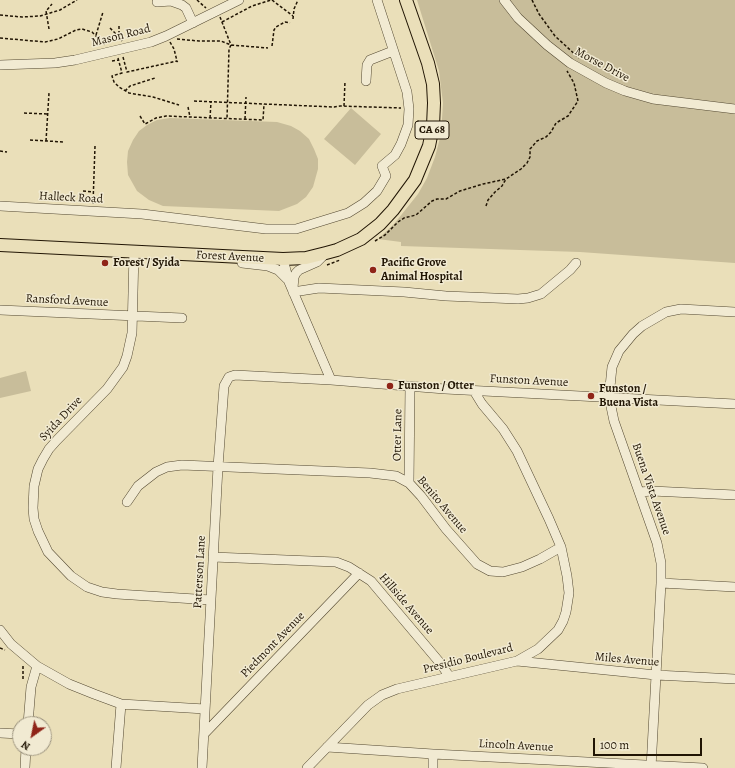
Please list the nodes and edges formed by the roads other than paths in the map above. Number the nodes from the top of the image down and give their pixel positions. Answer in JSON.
{"nodes":[{"id":1,"x":238,"y":0,"type":"edge"},
{"id":2,"x":377,"y":0,"type":"edge"},
{"id":3,"x":406,"y":0,"type":"edge"},
{"id":4,"x":504,"y":0,"type":"edge"},
{"id":5,"x":157,"y":2,"type":"dead end"},
{"id":6,"x":192,"y":23,"type":"junction"},
{"id":7,"x":394,"y":51,"type":"junction"},
{"id":8,"x":0,"y":65,"type":"edge"},
{"id":9,"x":366,"y":81,"type":"dead end"},
{"id":10,"x":735,"y":109,"type":"edge"},
{"id":11,"x":0,"y":206,"type":"edge"},
{"id":12,"x":0,"y":245,"type":"edge"},
{"id":13,"x":134,"y":252,"type":"junction"},
{"id":14,"x":326,"y":253,"type":"junction"},
{"id":15,"x":219,"y":256,"type":"junction"},
{"id":16,"x":283,"y":259,"type":"junction"},
{"id":17,"x":576,"y":263,"type":"dead end"},
{"id":18,"x":289,"y":282,"type":"junction"},
{"id":19,"x":293,"y":292,"type":"junction"},
{"id":20,"x":0,"y":310,"type":"edge"},
{"id":21,"x":735,"y":312,"type":"edge"},
{"id":22,"x":133,"y":316,"type":"junction"},
{"id":23,"x":182,"y":318,"type":"dead end"},
{"id":24,"x":228,"y":378,"type":"joint"},
{"id":25,"x":331,"y":380,"type":"junction"},
{"id":26,"x":410,"y":386,"type":"junction"},
{"id":27,"x":474,"y":391,"type":"junction"},
{"id":28,"x":609,"y":397,"type":"junction"},
{"id":29,"x":735,"y":404,"type":"edge"},
{"id":30,"x":218,"y":466,"type":"junction"},
{"id":31,"x":409,"y":483,"type":"junction"},
{"id":32,"x":640,"y":492,"type":"junction"},
{"id":33,"x":735,"y":495,"type":"edge"},
{"id":34,"x":127,"y":502,"type":"dead end"},
{"id":35,"x":561,"y":547,"type":"junction"},
{"id":36,"x":213,"y":557,"type":"junction"},
{"id":37,"x":359,"y":573,"type":"junction"},
{"id":38,"x":661,"y":583,"type":"junction"},
{"id":39,"x":735,"y":587,"type":"edge"},
{"id":40,"x":211,"y":600,"type":"junction"},
{"id":41,"x":0,"y":630,"type":"edge"},
{"id":42,"x":517,"y":661,"type":"junction"},
{"id":43,"x":37,"y":666,"type":"junction"},
{"id":44,"x":656,"y":675,"type":"junction"},
{"id":45,"x":449,"y":676,"type":"junction"},
{"id":46,"x":735,"y":679,"type":"edge"},
{"id":47,"x":121,"y":704,"type":"junction"},
{"id":48,"x":205,"y":709,"type":"junction"},
{"id":49,"x":29,"y":716,"type":"edge"},
{"id":50,"x":0,"y":732,"type":"edge"},
{"id":51,"x":12,"y":733,"type":"edge"},
{"id":52,"x":204,"y":734,"type":"junction"},
{"id":53,"x":328,"y":747,"type":"junction"},
{"id":54,"x":433,"y":754,"type":"junction"},
{"id":55,"x":26,"y":756,"type":"edge"},
{"id":56,"x":651,"y":767,"type":"edge"},
{"id":57,"x":25,"y":768,"type":"edge"},
{"id":58,"x":116,"y":768,"type":"edge"},
{"id":59,"x":202,"y":768,"type":"edge"},
{"id":60,"x":307,"y":768,"type":"edge"},
{"id":61,"x":433,"y":768,"type":"edge"},
{"id":62,"x":703,"y":768,"type":"edge"}],
"edges":[{"from":1,"to":6,"type":"street","name":"Mason Road"},
{"from":2,"to":7,"type":"street"},
{"from":3,"to":14,"type":"main road","name":"Forest Avenue","number":"CA 68"},
{"from":4,"to":10,"type":"street","name":"Morse Drive"},
{"from":5,"to":6,"type":"street"},
{"from":6,"to":8,"type":"street","name":"Mason Road"},
{"from":7,"to":9,"type":"street"},
{"from":7,"to":11,"type":"street","name":"Halleck Road"},
{"from":12,"to":13,"type":"main road","name":"Forest Avenue","number":"CA 68"},
{"from":13,"to":15,"type":"main road","name":"Forest Avenue","number":"CA 68"},
{"from":13,"to":22,"type":"street","name":"Syida Drive"},
{"from":14,"to":16,"type":"main road","name":"Forest Avenue","number":"CA 68"},
{"from":14,"to":19,"type":"street"},
{"from":15,"to":16,"type":"main road","name":"Forest Avenue","number":"CA 68"},
{"from":15,"to":18,"type":"street"},
{"from":16,"to":18,"type":"street"},
{"from":17,"to":19,"type":"street"},
{"from":18,"to":19,"type":"street"},
{"from":19,"to":25,"type":"street"},
{"from":20,"to":22,"type":"street","name":"Ransford Avenue"},
{"from":21,"to":28,"type":"street","name":"Buena Vista Avenue"},
{"from":22,"to":23,"type":"street","name":"Ransford Avenue"},
{"from":22,"to":40,"type":"street","name":"Syida Drive"},
{"from":24,"to":25,"type":"street","name":"Funston Avenue"},
{"from":24,"to":30,"type":"street","name":"Patterson Lane"},
{"from":25,"to":26,"type":"street","name":"Funston Avenue"},
{"from":26,"to":27,"type":"street","name":"Funston Avenue"},
{"from":26,"to":31,"type":"street","name":"Otter Lane"},
{"from":27,"to":28,"type":"street","name":"Funston Avenue"},
{"from":27,"to":35,"type":"street","name":"Presidio Boulevard"},
{"from":28,"to":29,"type":"street","name":"Funston Avenue"},
{"from":28,"to":32,"type":"street","name":"Buena Vista Avenue"},
{"from":30,"to":31,"type":"street","name":"Benito Avenue"},
{"from":30,"to":34,"type":"street","name":"Benito Avenue"},
{"from":30,"to":36,"type":"street","name":"Patterson Lane"},
{"from":31,"to":35,"type":"street","name":"Benito Avenue"},
{"from":32,"to":33,"type":"street"},
{"from":32,"to":38,"type":"street","name":"Buena Vista Avenue"},
{"from":35,"to":42,"type":"street","name":"Presidio Boulevard"},
{"from":36,"to":37,"type":"street","name":"Hillside Avenue"},
{"from":36,"to":40,"type":"street","name":"Patterson Lane"},
{"from":37,"to":45,"type":"street","name":"Hillside Avenue"},
{"from":37,"to":52,"type":"street","name":"Piedmont Avenue"},
{"from":38,"to":39,"type":"street"},
{"from":38,"to":44,"type":"street","name":"Buena Vista Avenue"},
{"from":40,"to":48,"type":"street","name":"Patterson Lane"},
{"from":41,"to":43,"type":"street"},
{"from":42,"to":44,"type":"street","name":"Miles Avenue"},
{"from":42,"to":45,"type":"street","name":"Presidio Boulevard"},
{"from":43,"to":47,"type":"street"},
{"from":43,"to":49,"type":"street"},
{"from":44,"to":46,"type":"street","name":"Miles Avenue"},
{"from":44,"to":56,"type":"street","name":"Buena Vista Avenue"},
{"from":45,"to":53,"type":"street","name":"Presidio Boulevard"},
{"from":47,"to":48,"type":"street"},
{"from":47,"to":58,"type":"street"},
{"from":48,"to":52,"type":"street","name":"Patterson Lane"},
{"from":50,"to":51,"type":"street"},
{"from":52,"to":59,"type":"street","name":"Patterson Lane"},
{"from":53,"to":54,"type":"street","name":"Lincoln Avenue"},
{"from":53,"to":60,"type":"street","name":"Presidio Boulevard"},
{"from":54,"to":56,"type":"street","name":"Lincoln Avenue"},
{"from":54,"to":61,"type":"street"},
{"from":55,"to":57,"type":"street"},
{"from":56,"to":62,"type":"street","name":"Lincoln Avenue"}]}
